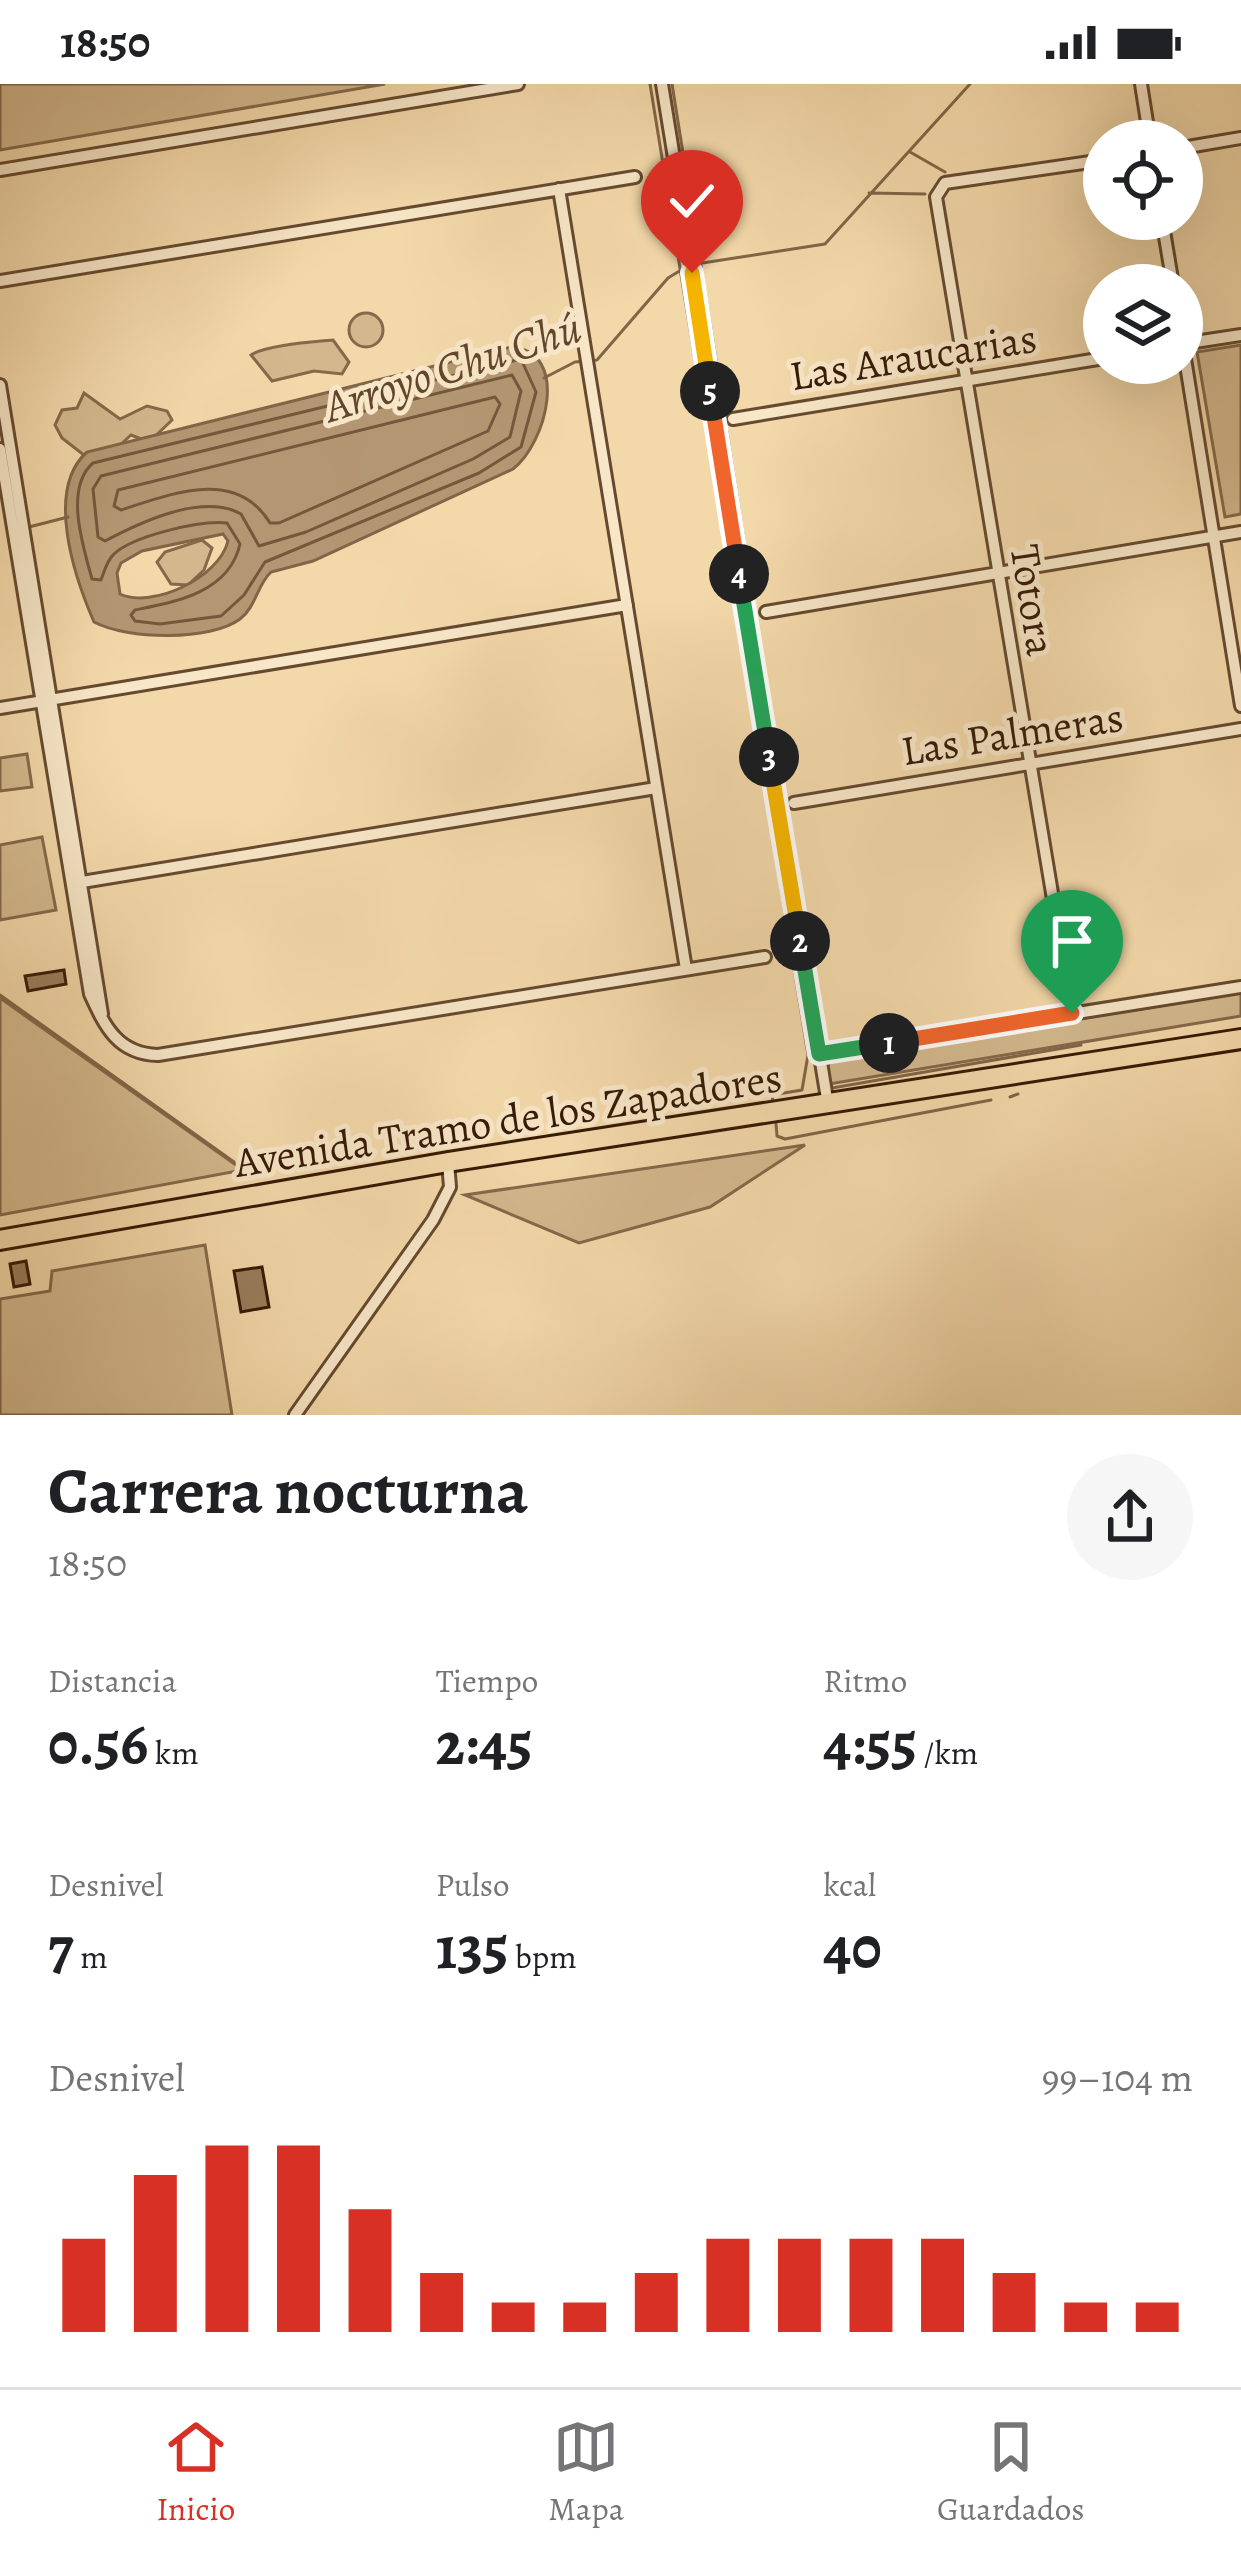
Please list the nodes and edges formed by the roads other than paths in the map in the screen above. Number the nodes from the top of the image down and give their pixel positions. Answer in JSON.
{"nodes":[{"id":1,"x":518,"y":84,"type":"edge"},
{"id":2,"x":662,"y":84,"type":"edge"},
{"id":3,"x":1141,"y":84,"type":"edge"},
{"id":4,"x":1147,"y":120,"type":"edge"},
{"id":5,"x":1241,"y":138,"type":"edge"},
{"id":6,"x":1203,"y":144,"type":"edge"},
{"id":7,"x":1083,"y":163,"type":"edge"},
{"id":8,"x":0,"y":170,"type":"edge"},
{"id":9,"x":635,"y":176,"type":"dead end"},
{"id":10,"x":559,"y":189,"type":"junction"},
{"id":11,"x":0,"y":281,"type":"edge"},
{"id":12,"x":1241,"y":335,"type":"edge"},
{"id":13,"x":1203,"y":340,"type":"edge"},
{"id":14,"x":1083,"y":362,"type":"edge"},
{"id":15,"x":966,"y":382,"type":"junction"},
{"id":16,"x":1189,"y":384,"type":"edge"},
{"id":17,"x":0,"y":385,"type":"edge"},
{"id":18,"x":733,"y":419,"type":"dead end"},
{"id":19,"x":0,"y":448,"type":"edge"},
{"id":20,"x":17,"y":521,"type":"junction"},
{"id":21,"x":1241,"y":532,"type":"edge"},
{"id":22,"x":1213,"y":537,"type":"junction"},
{"id":23,"x":996,"y":573,"type":"junction"},
{"id":24,"x":627,"y":604,"type":"junction"},
{"id":25,"x":766,"y":612,"type":"dead end"},
{"id":26,"x":47,"y":700,"type":"junction"},
{"id":27,"x":1241,"y":706,"type":"edge"},
{"id":28,"x":0,"y":709,"type":"edge"},
{"id":29,"x":1241,"y":730,"type":"edge"},
{"id":30,"x":1028,"y":764,"type":"junction"},
{"id":31,"x":656,"y":788,"type":"junction"},
{"id":32,"x":794,"y":803,"type":"dead end"},
{"id":33,"x":77,"y":882,"type":"junction"},
{"id":34,"x":765,"y":956,"type":"dead end"},
{"id":35,"x":686,"y":969,"type":"junction"},
{"id":36,"x":1241,"y":987,"type":"edge"},
{"id":37,"x":1072,"y":1013,"type":"junction"},
{"id":38,"x":1241,"y":1039,"type":"edge"},
{"id":39,"x":819,"y":1054,"type":"junction"},
{"id":40,"x":828,"y":1105,"type":"junction"},
{"id":41,"x":448,"y":1162,"type":"junction"},
{"id":42,"x":0,"y":1240,"type":"edge"},
{"id":43,"x":295,"y":1415,"type":"edge"}],
"edges":[{"from":1,"to":8,"type":"street"},
{"from":2,"to":39,"type":"street"},
{"from":3,"to":4,"type":"street"},
{"from":5,"to":6,"type":"street"},
{"from":7,"to":15,"type":"street","name":"Totora"},
{"from":9,"to":10,"type":"street"},
{"from":10,"to":11,"type":"street"},
{"from":10,"to":24,"type":"street"},
{"from":12,"to":13,"type":"street"},
{"from":14,"to":15,"type":"street","name":"Las Araucarias"},
{"from":15,"to":18,"type":"street","name":"Las Araucarias"},
{"from":15,"to":23,"type":"street","name":"Totora"},
{"from":16,"to":22,"type":"street"},
{"from":17,"to":20,"type":"street"},
{"from":19,"to":20,"type":"street"},
{"from":20,"to":26,"type":"street"},
{"from":21,"to":22,"type":"street"},
{"from":22,"to":23,"type":"street"},
{"from":22,"to":27,"type":"street"},
{"from":23,"to":25,"type":"street"},
{"from":23,"to":30,"type":"street","name":"Totora"},
{"from":24,"to":26,"type":"street"},
{"from":24,"to":31,"type":"street"},
{"from":26,"to":28,"type":"street"},
{"from":26,"to":33,"type":"street"},
{"from":29,"to":30,"type":"street","name":"Las Palmeras"},
{"from":30,"to":32,"type":"street","name":"Las Palmeras"},
{"from":30,"to":37,"type":"street","name":"Totora"},
{"from":31,"to":33,"type":"street"},
{"from":31,"to":35,"type":"street"},
{"from":33,"to":35,"type":"street"},
{"from":34,"to":35,"type":"street"},
{"from":36,"to":37,"type":"street"},
{"from":37,"to":39,"type":"street"},
{"from":38,"to":40,"type":"highway","name":"Avenida Tramo de los Zapadores"},
{"from":39,"to":40,"type":"street"},
{"from":40,"to":41,"type":"highway","name":"Avenida Tramo de los Zapadores"},
{"from":41,"to":42,"type":"highway","name":"Avenida Tramo de los Zapadores"},
{"from":41,"to":43,"type":"street"}]}
